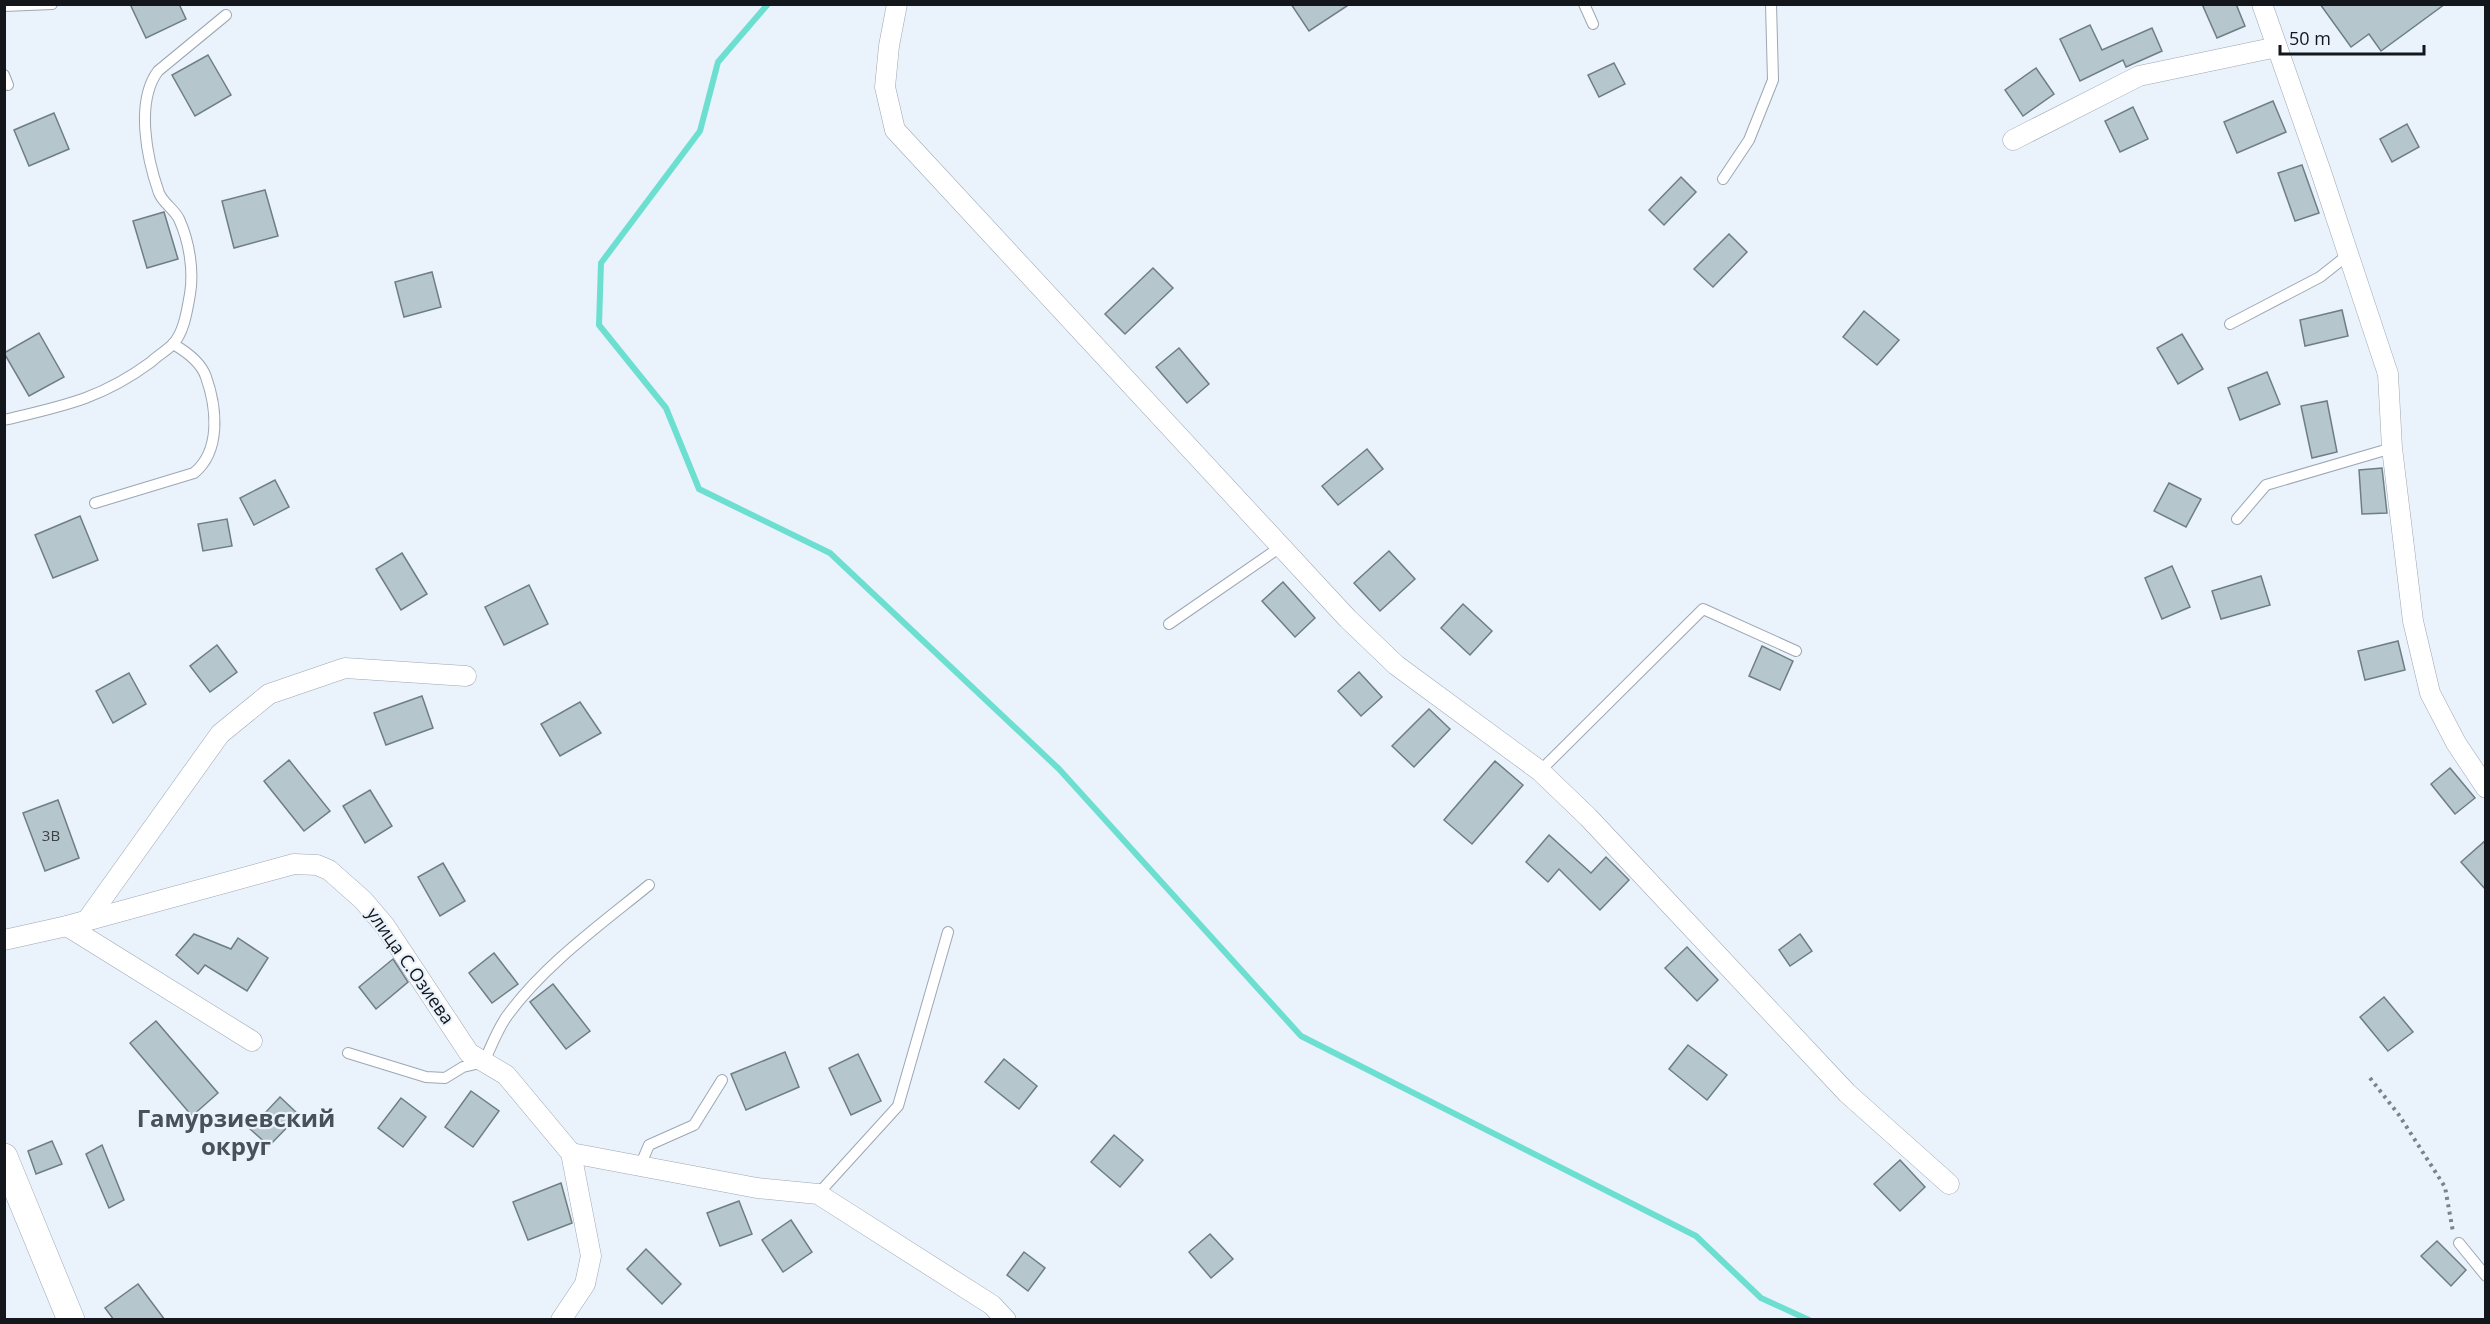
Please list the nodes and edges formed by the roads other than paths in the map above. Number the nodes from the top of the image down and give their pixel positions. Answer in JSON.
{"nodes":[{"id":1,"x":51,"y":4,"type":"edge"},
{"id":2,"x":897,"y":4,"type":"edge"},
{"id":3,"x":1584,"y":4,"type":"edge"},
{"id":4,"x":1771,"y":4,"type":"edge"},
{"id":5,"x":2262,"y":4,"type":"edge"},
{"id":6,"x":4,"y":6,"type":"edge"},
{"id":7,"x":226,"y":15,"type":"dead end"},
{"id":8,"x":1593,"y":24,"type":"dead end"},
{"id":9,"x":2277,"y":47,"type":"junction"},
{"id":10,"x":2013,"y":140,"type":"dead end"},
{"id":11,"x":1723,"y":179,"type":"dead end"},
{"id":12,"x":2349,"y":254,"type":"junction"},
{"id":13,"x":2230,"y":324,"type":"dead end"},
{"id":14,"x":173,"y":344,"type":"junction"},
{"id":15,"x":4,"y":420,"type":"edge"},
{"id":16,"x":2392,"y":448,"type":"junction"},
{"id":17,"x":95,"y":503,"type":"dead end"},
{"id":18,"x":2237,"y":519,"type":"dead end"},
{"id":19,"x":1282,"y":546,"type":"junction"},
{"id":20,"x":1169,"y":624,"type":"dead end"},
{"id":21,"x":1796,"y":651,"type":"dead end"},
{"id":22,"x":466,"y":676,"type":"dead end"},
{"id":23,"x":1540,"y":771,"type":"junction"},
{"id":24,"x":2486,"y":788,"type":"edge"},
{"id":25,"x":649,"y":885,"type":"dead end"},
{"id":26,"x":87,"y":920,"type":"junction"},
{"id":27,"x":68,"y":926,"type":"junction"},
{"id":28,"x":948,"y":932,"type":"dead end"},
{"id":29,"x":4,"y":940,"type":"edge"},
{"id":30,"x":252,"y":1041,"type":"dead end"},
{"id":31,"x":348,"y":1053,"type":"dead end"},
{"id":32,"x":484,"y":1062,"type":"junction"},
{"id":33,"x":722,"y":1080,"type":"dead end"},
{"id":34,"x":571,"y":1153,"type":"junction"},
{"id":35,"x":4,"y":1157,"type":"edge"},
{"id":36,"x":640,"y":1166,"type":"junction"},
{"id":37,"x":1949,"y":1184,"type":"dead end"},
{"id":38,"x":818,"y":1194,"type":"junction"},
{"id":39,"x":2459,"y":1243,"type":"road end"},
{"id":40,"x":2486,"y":1276,"type":"edge"},
{"id":41,"x":71,"y":1320,"type":"edge"},
{"id":42,"x":561,"y":1320,"type":"edge"},
{"id":43,"x":1006,"y":1320,"type":"edge"}],
"edges":[{"from":1,"to":6,"type":"lane"},
{"from":2,"to":19,"type":"street"},
{"from":3,"to":8,"type":"lane"},
{"from":4,"to":11,"type":"lane"},
{"from":5,"to":9,"type":"street"},
{"from":7,"to":14,"type":"lane"},
{"from":9,"to":10,"type":"street"},
{"from":9,"to":12,"type":"street"},
{"from":12,"to":13,"type":"lane"},
{"from":12,"to":16,"type":"street"},
{"from":14,"to":15,"type":"lane"},
{"from":14,"to":17,"type":"lane"},
{"from":16,"to":18,"type":"lane"},
{"from":16,"to":24,"type":"street"},
{"from":19,"to":20,"type":"lane"},
{"from":19,"to":23,"type":"street"},
{"from":21,"to":23,"type":"lane"},
{"from":22,"to":26,"type":"street"},
{"from":23,"to":37,"type":"street"},
{"from":25,"to":32,"type":"lane"},
{"from":26,"to":27,"type":"street","name":"улица С.Озиева"},
{"from":26,"to":32,"type":"street","name":"улица С.Озиева"},
{"from":27,"to":29,"type":"street","name":"улица С.Озиева"},
{"from":27,"to":30,"type":"street"},
{"from":28,"to":38,"type":"lane"},
{"from":31,"to":32,"type":"lane"},
{"from":32,"to":34,"type":"street","name":"улица С.Озиева"},
{"from":33,"to":36,"type":"lane"},
{"from":34,"to":36,"type":"street"},
{"from":34,"to":42,"type":"street","name":"улица С.Озиева"},
{"from":35,"to":41,"type":"street"},
{"from":36,"to":38,"type":"street"},
{"from":38,"to":43,"type":"street"},
{"from":39,"to":40,"type":"lane"}]}
